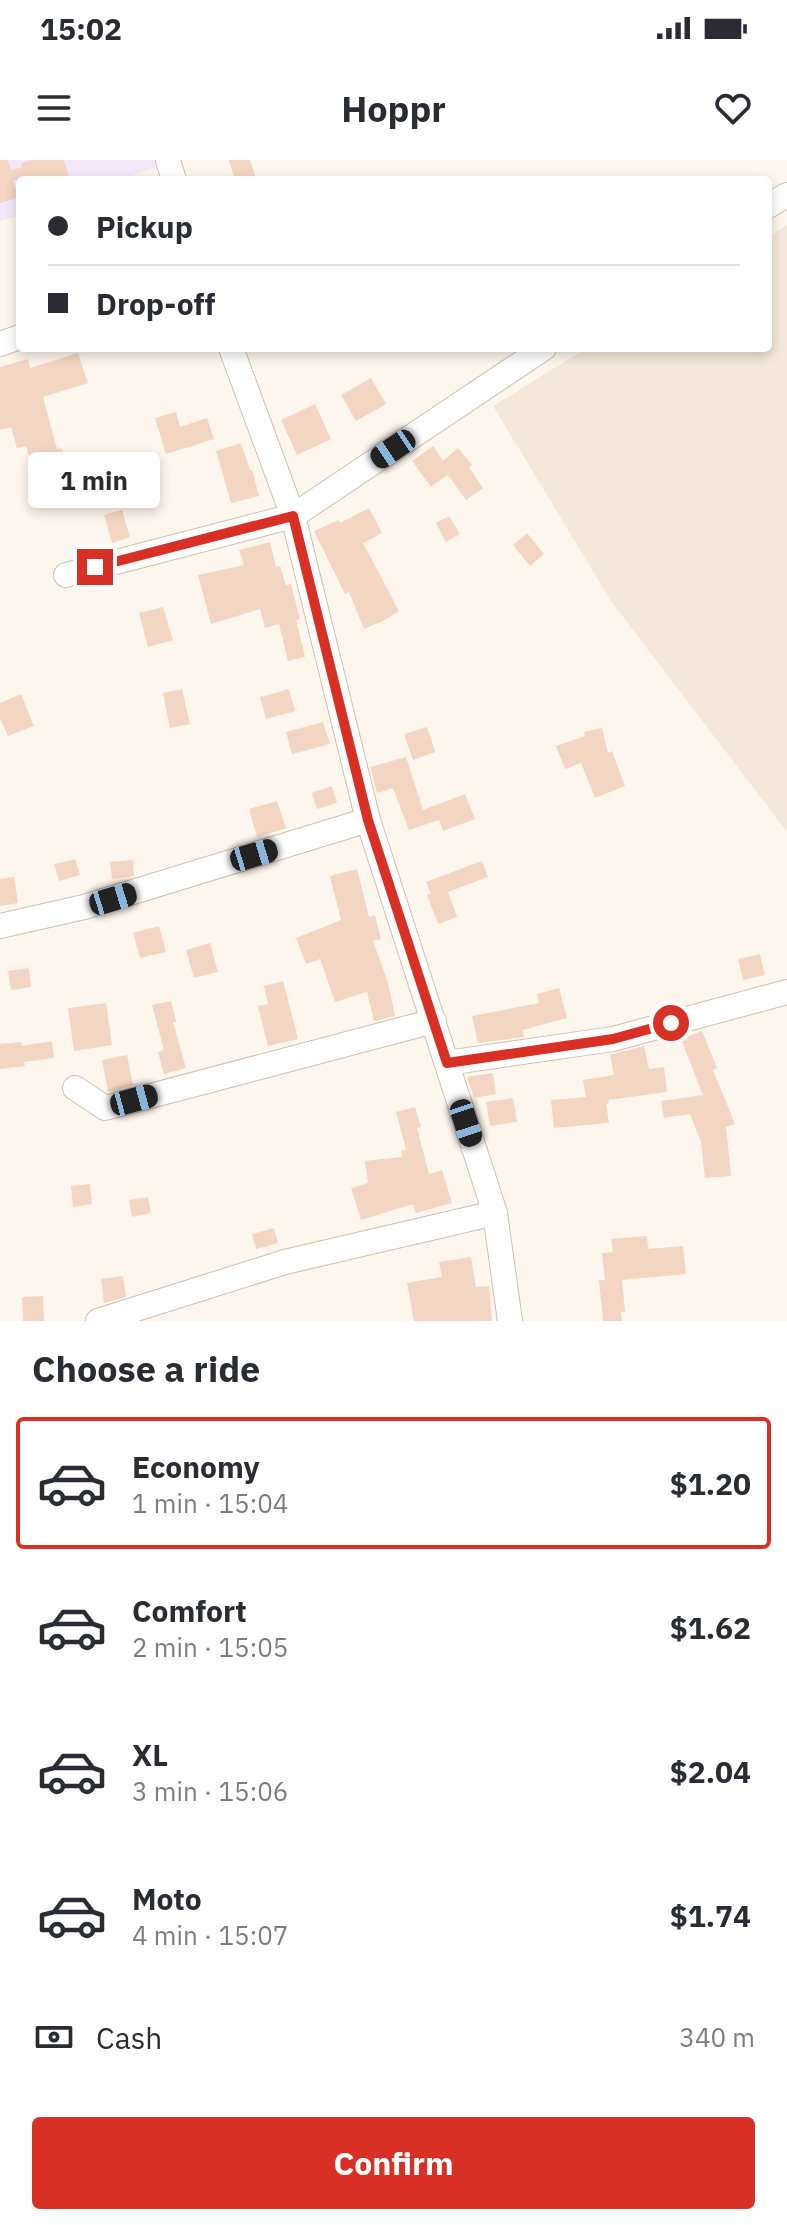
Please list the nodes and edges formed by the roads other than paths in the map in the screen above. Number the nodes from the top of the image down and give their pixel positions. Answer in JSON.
{"nodes":[{"id":1,"x":232,"y":352,"type":"edge"},
{"id":2,"x":538,"y":352,"type":"edge"},
{"id":3,"x":293,"y":516,"type":"junction"},
{"id":4,"x":66,"y":575,"type":"dead end"},
{"id":5,"x":368,"y":820,"type":"junction"},
{"id":6,"x":0,"y":926,"type":"edge"},
{"id":7,"x":787,"y":992,"type":"edge"},
{"id":8,"x":434,"y":1021,"type":"junction"},
{"id":9,"x":447,"y":1063,"type":"junction"},
{"id":10,"x":75,"y":1088,"type":"dead end"},
{"id":11,"x":495,"y":1213,"type":"junction"},
{"id":12,"x":98,"y":1321,"type":"edge"},
{"id":13,"x":510,"y":1321,"type":"edge"}],
"edges":[{"from":1,"to":3,"type":"street"},
{"from":2,"to":3,"type":"street"},
{"from":3,"to":4,"type":"street"},
{"from":3,"to":5,"type":"street"},
{"from":5,"to":6,"type":"street"},
{"from":5,"to":8,"type":"street"},
{"from":7,"to":9,"type":"street"},
{"from":8,"to":9,"type":"street"},
{"from":8,"to":10,"type":"street"},
{"from":9,"to":11,"type":"street"},
{"from":11,"to":12,"type":"street"},
{"from":11,"to":13,"type":"street"}]}
